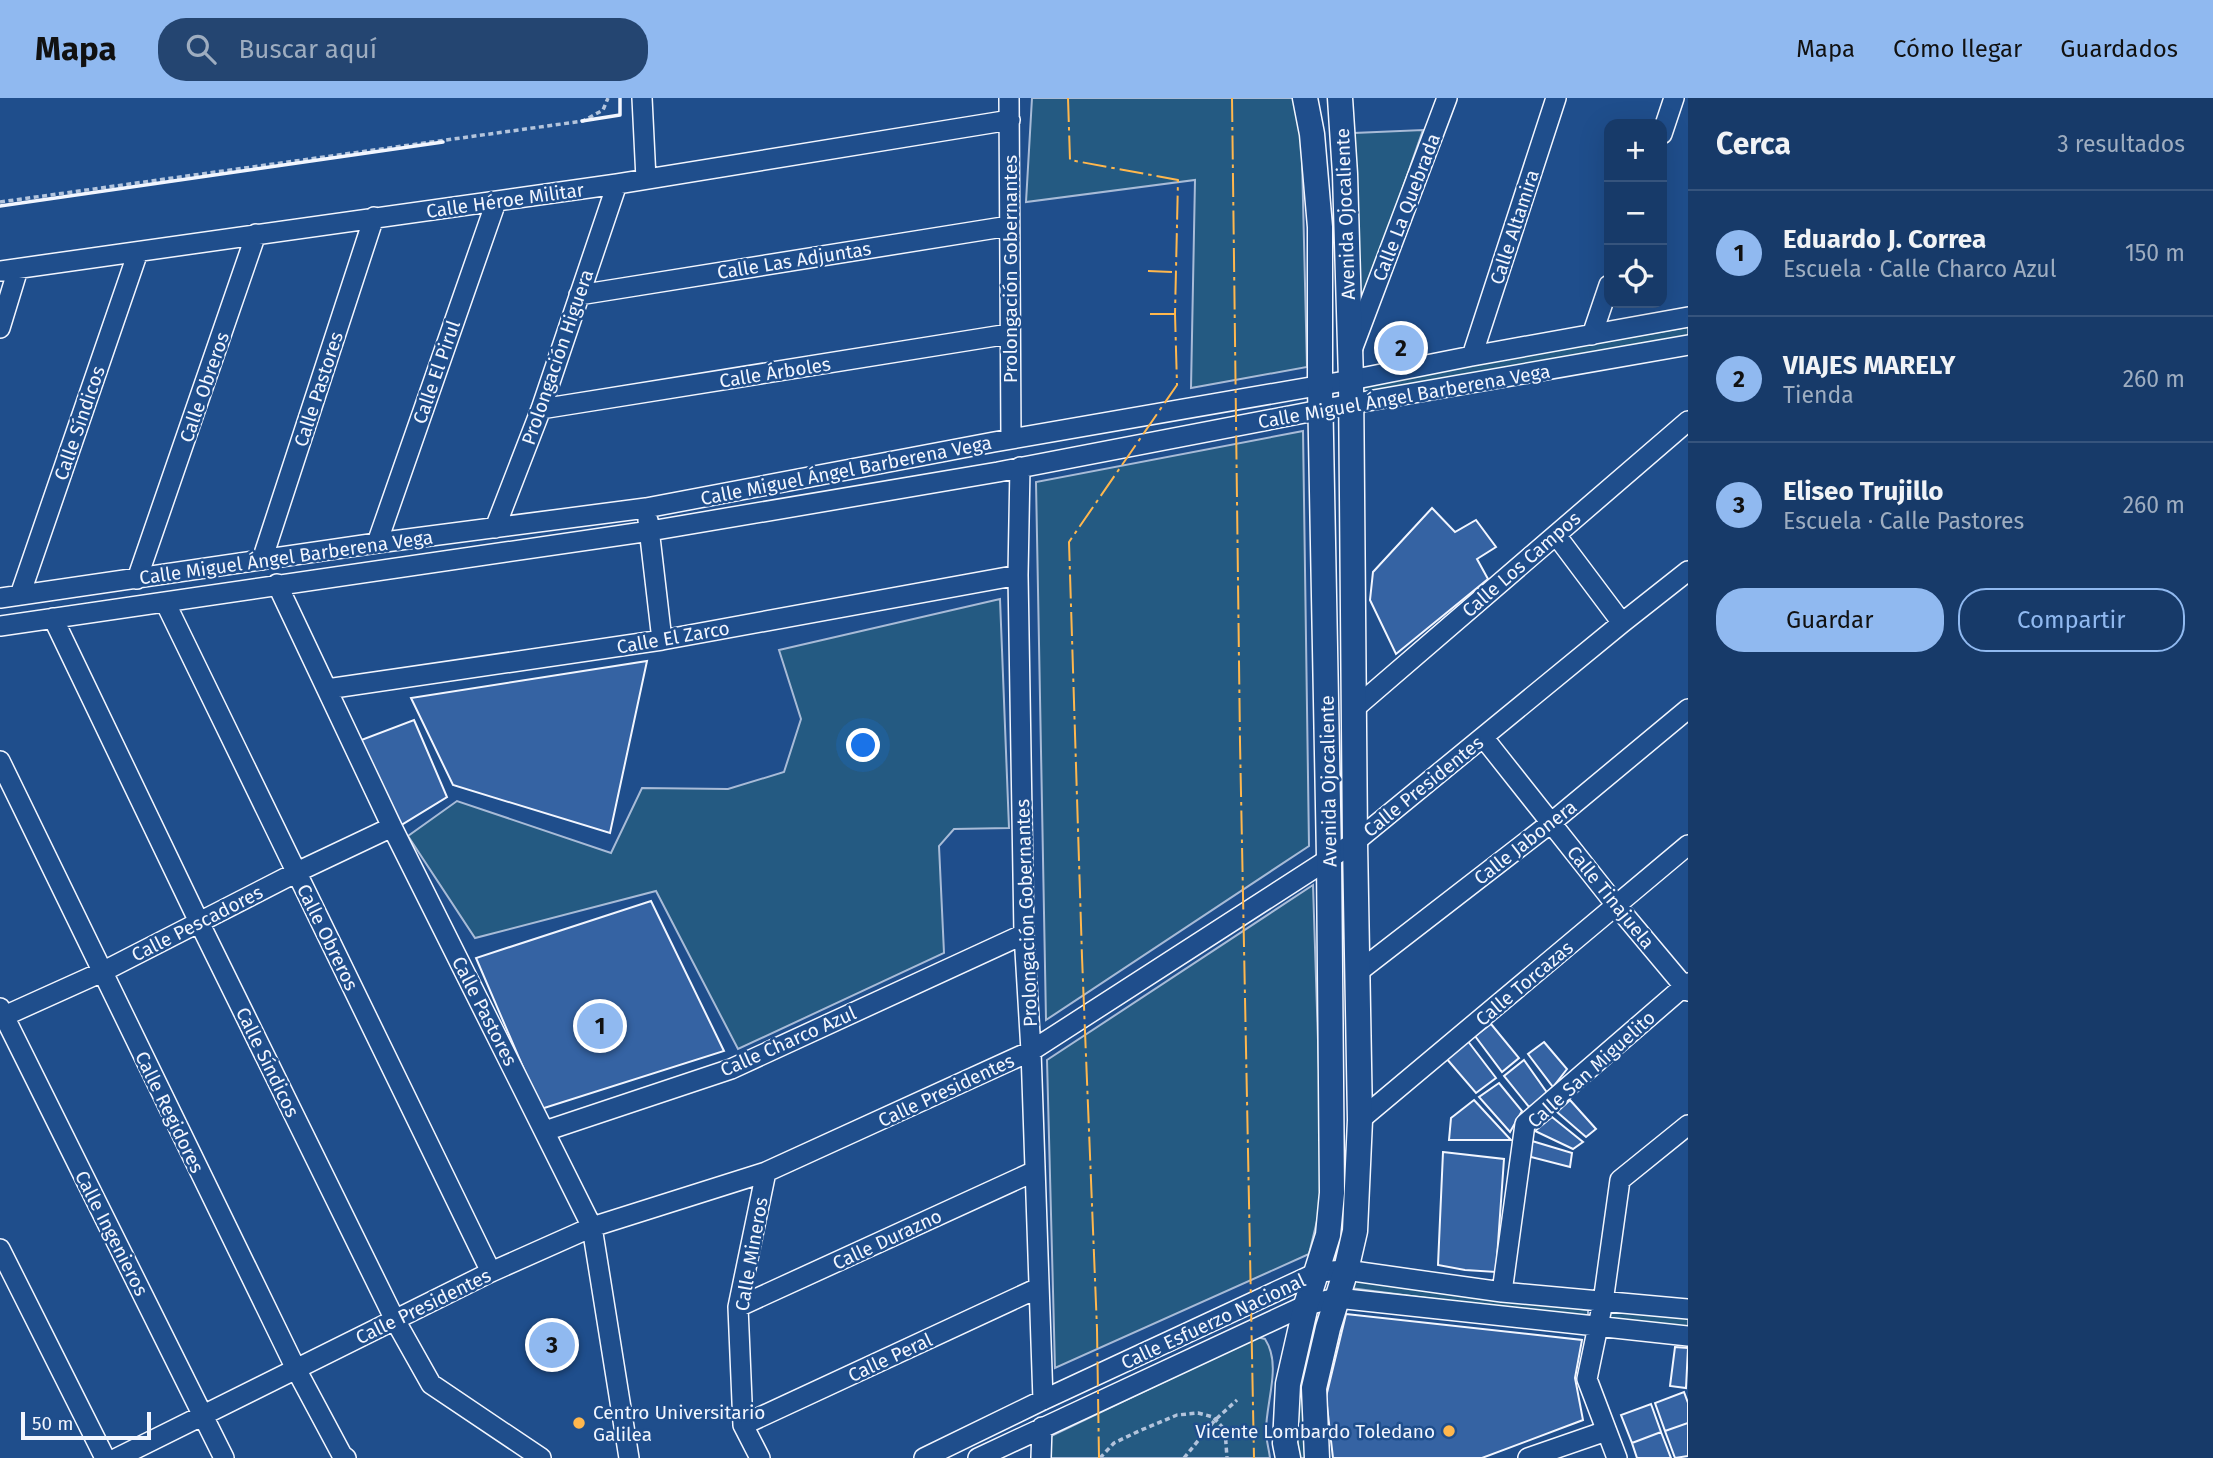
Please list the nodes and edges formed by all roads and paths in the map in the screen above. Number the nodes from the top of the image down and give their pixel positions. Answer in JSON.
{"nodes":[{"id":1,"x":608,"y":98,"type":"edge"},
{"id":2,"x":642,"y":98,"type":"edge"},
{"id":3,"x":1009,"y":98,"type":"edge"},
{"id":4,"x":1305,"y":98,"type":"edge"},
{"id":5,"x":1340,"y":98,"type":"edge"},
{"id":6,"x":1447,"y":98,"type":"edge"},
{"id":7,"x":1556,"y":98,"type":"edge"},
{"id":8,"x":1674,"y":98,"type":"edge"},
{"id":9,"x":1667,"y":119,"type":"edge"},
{"id":10,"x":1010,"y":120,"type":"junction"},
{"id":11,"x":646,"y":179,"type":"junction"},
{"id":12,"x":617,"y":184,"type":"junction"},
{"id":13,"x":0,"y":202,"type":"edge"},
{"id":14,"x":496,"y":202,"type":"junction"},
{"id":15,"x":374,"y":217,"type":"junction"},
{"id":16,"x":1009,"y":226,"type":"junction"},
{"id":17,"x":256,"y":234,"type":"junction"},
{"id":18,"x":138,"y":252,"type":"junction"},
{"id":19,"x":9,"y":270,"type":"edge"},
{"id":20,"x":579,"y":295,"type":"junction"},
{"id":21,"x":1604,"y":300,"type":"edge"},
{"id":22,"x":1688,"y":317,"type":"edge"},
{"id":23,"x":0,"y":328,"type":"edge"},
{"id":24,"x":1009,"y":334,"type":"junction"},
{"id":25,"x":1592,"y":335,"type":"junction"},
{"id":26,"x":1688,"y":345,"type":"edge"},
{"id":27,"x":1351,"y":355,"type":"junction"},
{"id":28,"x":1472,"y":356,"type":"junction"},
{"id":29,"x":1351,"y":392,"type":"junction"},
{"id":30,"x":1320,"y":398,"type":"junction"},
{"id":31,"x":541,"y":409,"type":"junction"},
{"id":32,"x":1688,"y":421,"type":"edge"},
{"id":33,"x":1011,"y":439,"type":"junction"},
{"id":34,"x":1020,"y":467,"type":"junction"},
{"id":35,"x":646,"y":508,"type":"junction"},
{"id":36,"x":495,"y":528,"type":"junction"},
{"id":37,"x":650,"y":531,"type":"junction"},
{"id":38,"x":1556,"y":535,"type":"junction"},
{"id":39,"x":377,"y":543,"type":"junction"},
{"id":40,"x":262,"y":560,"type":"junction"},
{"id":41,"x":1688,"y":571,"type":"edge"},
{"id":42,"x":1018,"y":575,"type":"junction"},
{"id":43,"x":137,"y":579,"type":"junction"},
{"id":44,"x":277,"y":584,"type":"junction"},
{"id":45,"x":20,"y":595,"type":"junction"},
{"id":46,"x":0,"y":598,"type":"edge"},
{"id":47,"x":165,"y":602,"type":"junction"},
{"id":48,"x":53,"y":618,"type":"junction"},
{"id":49,"x":1622,"y":623,"type":"junction"},
{"id":50,"x":0,"y":626,"type":"edge"},
{"id":51,"x":662,"y":640,"type":"junction"},
{"id":52,"x":327,"y":689,"type":"junction"},
{"id":53,"x":1355,"y":708,"type":"junction"},
{"id":54,"x":1688,"y":709,"type":"edge"},
{"id":55,"x":1483,"y":737,"type":"junction"},
{"id":56,"x":0,"y":761,"type":"edge"},
{"id":57,"x":1552,"y":822,"type":"junction"},
{"id":58,"x":392,"y":827,"type":"junction"},
{"id":59,"x":1354,"y":842,"type":"junction"},
{"id":60,"x":1688,"y":845,"type":"edge"},
{"id":61,"x":1329,"y":858,"type":"junction"},
{"id":62,"x":297,"y":872,"type":"junction"},
{"id":63,"x":1616,"y":905,"type":"junction"},
{"id":64,"x":199,"y":922,"type":"junction"},
{"id":65,"x":1024,"y":934,"type":"junction"},
{"id":66,"x":102,"y":972,"type":"junction"},
{"id":67,"x":1358,"y":972,"type":"junction"},
{"id":68,"x":1687,"y":987,"type":"edge"},
{"id":69,"x":1,"y":1014,"type":"edge"},
{"id":70,"x":1031,"y":1051,"type":"junction"},
{"id":71,"x":1360,"y":1120,"type":"junction"},
{"id":72,"x":1688,"y":1125,"type":"edge"},
{"id":73,"x":545,"y":1131,"type":"junction"},
{"id":74,"x":766,"y":1171,"type":"junction"},
{"id":75,"x":1035,"y":1171,"type":"junction"},
{"id":76,"x":592,"y":1227,"type":"junction"},
{"id":77,"x":0,"y":1249,"type":"edge"},
{"id":78,"x":1346,"y":1270,"type":"junction"},
{"id":79,"x":491,"y":1272,"type":"junction"},
{"id":80,"x":1318,"y":1272,"type":"junction"},
{"id":81,"x":1038,"y":1289,"type":"junction"},
{"id":82,"x":1502,"y":1292,"type":"junction"},
{"id":83,"x":1337,"y":1298,"type":"junction"},
{"id":84,"x":1603,"y":1302,"type":"junction"},
{"id":85,"x":1306,"y":1305,"type":"junction"},
{"id":86,"x":738,"y":1307,"type":"junction"},
{"id":87,"x":1688,"y":1309,"type":"edge"},
{"id":88,"x":395,"y":1320,"type":"junction"},
{"id":89,"x":1597,"y":1327,"type":"junction"},
{"id":90,"x":1688,"y":1336,"type":"edge"},
{"id":91,"x":296,"y":1369,"type":"junction"},
{"id":92,"x":1043,"y":1400,"type":"junction"},
{"id":93,"x":1237,"y":1400,"type":"dead end"},
{"id":94,"x":203,"y":1414,"type":"junction"},
{"id":95,"x":1215,"y":1420,"type":"junction"},
{"id":96,"x":743,"y":1425,"type":"junction"},
{"id":97,"x":1042,"y":1427,"type":"junction"},
{"id":98,"x":1606,"y":1431,"type":"junction"},
{"id":99,"x":105,"y":1458,"type":"edge"},
{"id":100,"x":117,"y":1458,"type":"edge"},
{"id":101,"x":224,"y":1458,"type":"edge"},
{"id":102,"x":346,"y":1458,"type":"edge"},
{"id":103,"x":541,"y":1458,"type":"edge"},
{"id":104,"x":629,"y":1458,"type":"edge"},
{"id":105,"x":760,"y":1458,"type":"edge"},
{"id":106,"x":924,"y":1458,"type":"edge"},
{"id":107,"x":978,"y":1458,"type":"edge"},
{"id":108,"x":1041,"y":1458,"type":"edge"},
{"id":109,"x":1100,"y":1458,"type":"edge"},
{"id":110,"x":1184,"y":1458,"type":"edge"},
{"id":111,"x":1227,"y":1458,"type":"edge"},
{"id":112,"x":1288,"y":1458,"type":"edge"},
{"id":113,"x":1317,"y":1458,"type":"edge"},
{"id":114,"x":1528,"y":1458,"type":"edge"},
{"id":115,"x":1617,"y":1458,"type":"edge"}],
"edges":[{"from":1,"to":13,"type":"path"},
{"from":2,"to":11,"type":"street"},
{"from":3,"to":10,"type":"street","name":"Prolongación Gobernantes"},
{"from":4,"to":30,"type":"main road","name":"Avenida Ojocaliente"},
{"from":5,"to":27,"type":"main road","name":"Avenida Ojocaliente"},
{"from":6,"to":27,"type":"street","name":"Calle La Quebrada"},
{"from":7,"to":28,"type":"street","name":"Calle Altamira"},
{"from":8,"to":9,"type":"street"},
{"from":10,"to":11,"type":"street","name":"Calle Héroe Militar"},
{"from":10,"to":16,"type":"street","name":"Prolongación Gobernantes"},
{"from":11,"to":12,"type":"street","name":"Calle Héroe Militar"},
{"from":12,"to":14,"type":"street","name":"Calle Héroe Militar"},
{"from":12,"to":20,"type":"street","name":"Prolongación Higuera"},
{"from":14,"to":15,"type":"street","name":"Calle Héroe Militar"},
{"from":14,"to":39,"type":"street","name":"Calle El Pirul"},
{"from":15,"to":17,"type":"street","name":"Calle Héroe Militar"},
{"from":15,"to":40,"type":"street","name":"Calle Pastores"},
{"from":16,"to":20,"type":"street","name":"Calle Las Adjuntas"},
{"from":16,"to":24,"type":"street","name":"Prolongación Gobernantes"},
{"from":17,"to":18,"type":"street","name":"Calle Héroe Militar"},
{"from":17,"to":43,"type":"street","name":"Calle Obreros"},
{"from":18,"to":19,"type":"street","name":"Calle Héroe Militar"},
{"from":18,"to":45,"type":"street","name":"Calle Síndicos"},
{"from":19,"to":23,"type":"street"},
{"from":20,"to":31,"type":"street","name":"Prolongación Higuera"},
{"from":21,"to":25,"type":"street"},
{"from":22,"to":25,"type":"street","name":"Calle Miguel Ángel Barberena Vega"},
{"from":24,"to":31,"type":"street","name":"Calle Árboles"},
{"from":24,"to":33,"type":"street","name":"Prolongación Gobernantes"},
{"from":25,"to":28,"type":"street","name":"Calle Miguel Ángel Barberena Vega"},
{"from":26,"to":29,"type":"street","name":"Calle Miguel Ángel Barberena Vega"},
{"from":27,"to":29,"type":"main road","name":"Avenida Ojocaliente"},
{"from":28,"to":29,"type":"street","name":"Calle Miguel Ángel Barberena Vega"},
{"from":29,"to":30,"type":"street","name":"Calle Miguel Ángel Barberena Vega"},
{"from":29,"to":53,"type":"main road","name":"Avenida Ojocaliente"},
{"from":30,"to":33,"type":"street","name":"Calle Miguel Ángel Barberena Vega"},
{"from":30,"to":34,"type":"street","name":"Calle Miguel Ángel Barberena Vega"},
{"from":30,"to":61,"type":"main road","name":"Avenida Ojocaliente"},
{"from":31,"to":36,"type":"street","name":"Prolongación Higuera"},
{"from":32,"to":38,"type":"street","name":"Calle Los Campos"},
{"from":33,"to":35,"type":"street","name":"Calle Miguel Ángel Barberena Vega"},
{"from":34,"to":37,"type":"street","name":"Calle Miguel Ángel Barberena Vega"},
{"from":34,"to":42,"type":"street","name":"Prolongación Gobernantes"},
{"from":35,"to":36,"type":"street","name":"Calle Miguel Ángel Barberena Vega"},
{"from":35,"to":37,"type":"street"},
{"from":36,"to":39,"type":"street","name":"Calle Miguel Ángel Barberena Vega"},
{"from":37,"to":44,"type":"street","name":"Calle Miguel Ángel Barberena Vega"},
{"from":37,"to":51,"type":"street"},
{"from":38,"to":49,"type":"street"},
{"from":38,"to":53,"type":"street","name":"Calle Los Campos"},
{"from":39,"to":40,"type":"street","name":"Calle Miguel Ángel Barberena Vega"},
{"from":40,"to":43,"type":"street","name":"Calle Miguel Ángel Barberena Vega"},
{"from":41,"to":49,"type":"street","name":"Calle Presidentes"},
{"from":42,"to":51,"type":"street","name":"Calle El Zarco"},
{"from":42,"to":65,"type":"street","name":"Prolongación Gobernantes"},
{"from":43,"to":45,"type":"street","name":"Calle Miguel Ángel Barberena Vega"},
{"from":44,"to":47,"type":"street","name":"Calle Miguel Ángel Barberena Vega"},
{"from":44,"to":52,"type":"street","name":"Calle Pastores"},
{"from":45,"to":46,"type":"street","name":"Calle Miguel Ángel Barberena Vega"},
{"from":47,"to":48,"type":"street","name":"Calle Miguel Ángel Barberena Vega"},
{"from":47,"to":62,"type":"street","name":"Calle Obreros"},
{"from":48,"to":50,"type":"street","name":"Calle Miguel Ángel Barberena Vega"},
{"from":48,"to":64,"type":"street","name":"Calle Síndicos"},
{"from":49,"to":55,"type":"street","name":"Calle Presidentes"},
{"from":51,"to":52,"type":"street","name":"Calle El Zarco"},
{"from":52,"to":58,"type":"street","name":"Calle Pastores"},
{"from":53,"to":59,"type":"main road","name":"Avenida Ojocaliente"},
{"from":54,"to":57,"type":"street","name":"Calle Jabonera"},
{"from":55,"to":57,"type":"street","name":"Calle Tinajuela"},
{"from":55,"to":59,"type":"street","name":"Calle Presidentes"},
{"from":56,"to":66,"type":"street","name":"Calle Regidores"},
{"from":57,"to":63,"type":"street","name":"Calle Tinajuela"},
{"from":57,"to":67,"type":"street","name":"Calle Jabonera"},
{"from":58,"to":62,"type":"street","name":"Calle Pescadores"},
{"from":58,"to":73,"type":"street","name":"Calle Pastores"},
{"from":59,"to":61,"type":"street","name":"Calle Presidentes"},
{"from":59,"to":67,"type":"main road","name":"Avenida Ojocaliente"},
{"from":60,"to":63,"type":"street","name":"Calle Torcazas"},
{"from":61,"to":70,"type":"street","name":"Calle Presidentes"},
{"from":61,"to":80,"type":"main road","name":"Avenida Ojocaliente"},
{"from":62,"to":64,"type":"street","name":"Calle Pescadores"},
{"from":62,"to":79,"type":"street","name":"Calle Obreros"},
{"from":63,"to":68,"type":"street","name":"Calle Tinajuela"},
{"from":63,"to":71,"type":"street","name":"Calle Torcazas"},
{"from":64,"to":66,"type":"street","name":"Calle Pescadores"},
{"from":64,"to":88,"type":"street","name":"Calle Síndicos"},
{"from":65,"to":70,"type":"street","name":"Prolongación Gobernantes"},
{"from":65,"to":73,"type":"street","name":"Calle Charco Azul"},
{"from":66,"to":69,"type":"street","name":"Calle Pescadores"},
{"from":66,"to":91,"type":"street","name":"Calle Regidores"},
{"from":67,"to":71,"type":"main road","name":"Avenida Ojocaliente"},
{"from":68,"to":82,"type":"street","name":"Calle San Miguelito"},
{"from":69,"to":94,"type":"street","name":"Calle Ingenieros"},
{"from":70,"to":74,"type":"street","name":"Calle Presidentes"},
{"from":70,"to":75,"type":"street","name":"Prolongación Gobernantes"},
{"from":71,"to":78,"type":"main road","name":"Avenida Ojocaliente"},
{"from":72,"to":84,"type":"street"},
{"from":73,"to":76,"type":"street","name":"Calle Pastores"},
{"from":74,"to":76,"type":"street","name":"Calle Presidentes"},
{"from":74,"to":86,"type":"street","name":"Calle Mineros"},
{"from":75,"to":81,"type":"street","name":"Prolongación Gobernantes"},
{"from":75,"to":86,"type":"street","name":"Calle Durazno"},
{"from":76,"to":79,"type":"street","name":"Calle Presidentes"},
{"from":76,"to":104,"type":"street","name":"Calle Pastores"},
{"from":77,"to":99,"type":"street"},
{"from":78,"to":80,"type":"street","name":"Calle Esfuerzo Nacional"},
{"from":78,"to":82,"type":"street","name":"Calle Esfuerzo Nacional"},
{"from":78,"to":83,"type":"main road","name":"Avenida Ojocaliente"},
{"from":79,"to":88,"type":"street","name":"Calle Presidentes"},
{"from":80,"to":85,"type":"main road","name":"Avenida Ojocaliente"},
{"from":80,"to":92,"type":"street","name":"Calle Esfuerzo Nacional"},
{"from":81,"to":92,"type":"street","name":"Prolongación Gobernantes"},
{"from":81,"to":96,"type":"street","name":"Calle Peral"},
{"from":82,"to":84,"type":"street","name":"Calle Esfuerzo Nacional"},
{"from":83,"to":85,"type":"street","name":"Calle Esfuerzo Nacional"},
{"from":83,"to":89,"type":"street","name":"Calle Esfuerzo Nacional"},
{"from":83,"to":113,"type":"main road","name":"Avenida Ojocaliente"},
{"from":84,"to":87,"type":"street","name":"Calle Esfuerzo Nacional"},
{"from":84,"to":89,"type":"street"},
{"from":85,"to":97,"type":"street","name":"Calle Esfuerzo Nacional"},
{"from":85,"to":112,"type":"main road","name":"Avenida Ojocaliente"},
{"from":86,"to":96,"type":"street","name":"Calle Mineros"},
{"from":88,"to":91,"type":"street","name":"Calle Presidentes"},
{"from":88,"to":103,"type":"street","name":"Calle Síndicos"},
{"from":89,"to":90,"type":"street","name":"Calle Esfuerzo Nacional"},
{"from":89,"to":98,"type":"street"},
{"from":91,"to":94,"type":"street","name":"Calle Presidentes"},
{"from":91,"to":102,"type":"street","name":"Calle Regidores"},
{"from":92,"to":106,"type":"street","name":"Calle Esfuerzo Nacional"},
{"from":93,"to":95,"type":"path"},
{"from":94,"to":100,"type":"street","name":"Calle Presidentes"},
{"from":94,"to":101,"type":"street","name":"Calle Ingenieros"},
{"from":95,"to":109,"type":"path"},
{"from":95,"to":110,"type":"path"},
{"from":95,"to":111,"type":"path"},
{"from":96,"to":105,"type":"street","name":"Calle Mineros"},
{"from":97,"to":107,"type":"street","name":"Calle Esfuerzo Nacional"},
{"from":97,"to":108,"type":"street"},
{"from":98,"to":114,"type":"street"},
{"from":98,"to":115,"type":"street"}]}
